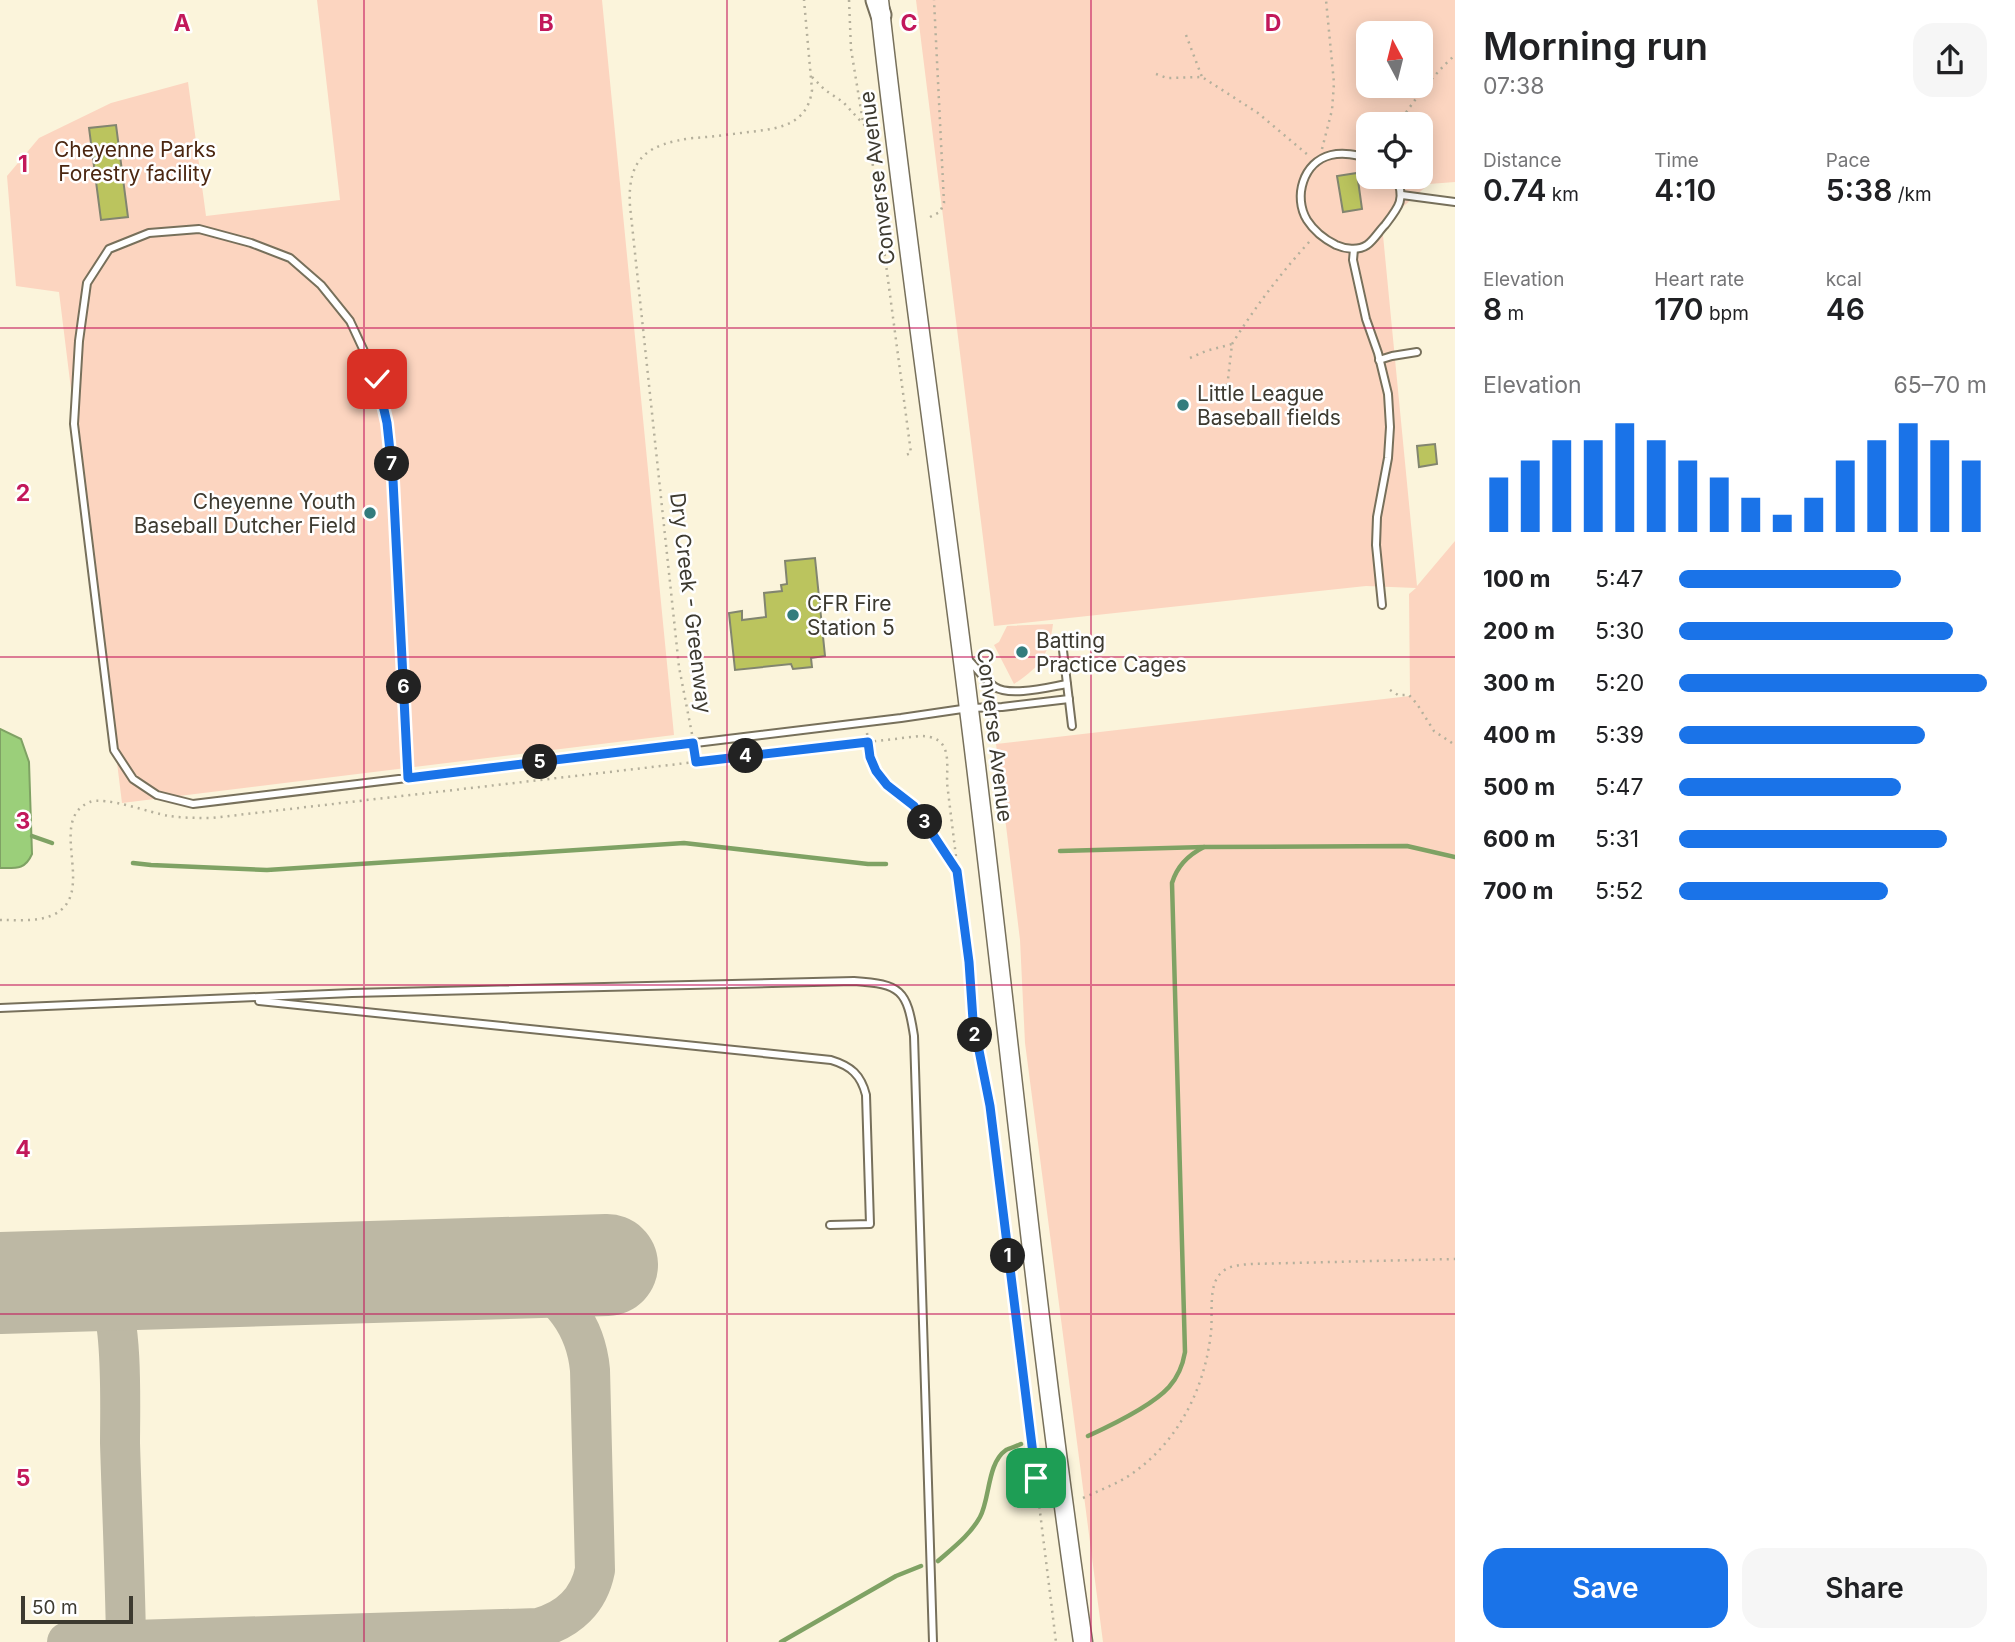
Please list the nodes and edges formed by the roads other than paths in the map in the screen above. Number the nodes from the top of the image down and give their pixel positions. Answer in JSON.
{"nodes":[{"id":1,"x":878,"y":5,"type":"edge"},
{"id":2,"x":1356,"y":156,"type":"edge"},
{"id":3,"x":1400,"y":189,"type":"edge"},
{"id":4,"x":1402,"y":195,"type":"junction"},
{"id":5,"x":1455,"y":202,"type":"edge"},
{"id":6,"x":1354,"y":249,"type":"junction"},
{"id":7,"x":1417,"y":352,"type":"dead end"},
{"id":8,"x":1379,"y":360,"type":"junction"},
{"id":9,"x":1382,"y":604,"type":"dead end"},
{"id":10,"x":1062,"y":642,"type":"dead end"},
{"id":11,"x":962,"y":653,"type":"junction"},
{"id":12,"x":1067,"y":684,"type":"junction"},
{"id":13,"x":1069,"y":699,"type":"junction"},
{"id":14,"x":969,"y":708,"type":"junction"},
{"id":15,"x":1072,"y":726,"type":"dead end"},
{"id":16,"x":408,"y":778,"type":"junction"},
{"id":17,"x":236,"y":999,"type":"junction"},
{"id":18,"x":0,"y":1008,"type":"edge"},
{"id":19,"x":830,"y":1225,"type":"dead end"},
{"id":20,"x":933,"y":1642,"type":"edge"},
{"id":21,"x":1083,"y":1642,"type":"edge"}],
"edges":[{"from":1,"to":11,"type":"main road","name":"Converse Avenue"},
{"from":2,"to":6,"type":"lane"},
{"from":3,"to":4,"type":"lane"},
{"from":4,"to":5,"type":"lane"},
{"from":4,"to":6,"type":"lane"},
{"from":6,"to":8,"type":"lane"},
{"from":7,"to":8,"type":"lane"},
{"from":8,"to":9,"type":"lane"},
{"from":10,"to":12,"type":"lane"},
{"from":11,"to":12,"type":"lane"},
{"from":11,"to":14,"type":"main road","name":"Converse Avenue"},
{"from":12,"to":13,"type":"lane"},
{"from":13,"to":14,"type":"lane"},
{"from":13,"to":15,"type":"lane"},
{"from":14,"to":16,"type":"lane"},
{"from":14,"to":21,"type":"main road","name":"Converse Avenue"},
{"from":16,"to":16,"type":"lane"},
{"from":17,"to":18,"type":"lane"},
{"from":17,"to":19,"type":"lane"},
{"from":17,"to":20,"type":"lane"}]}
